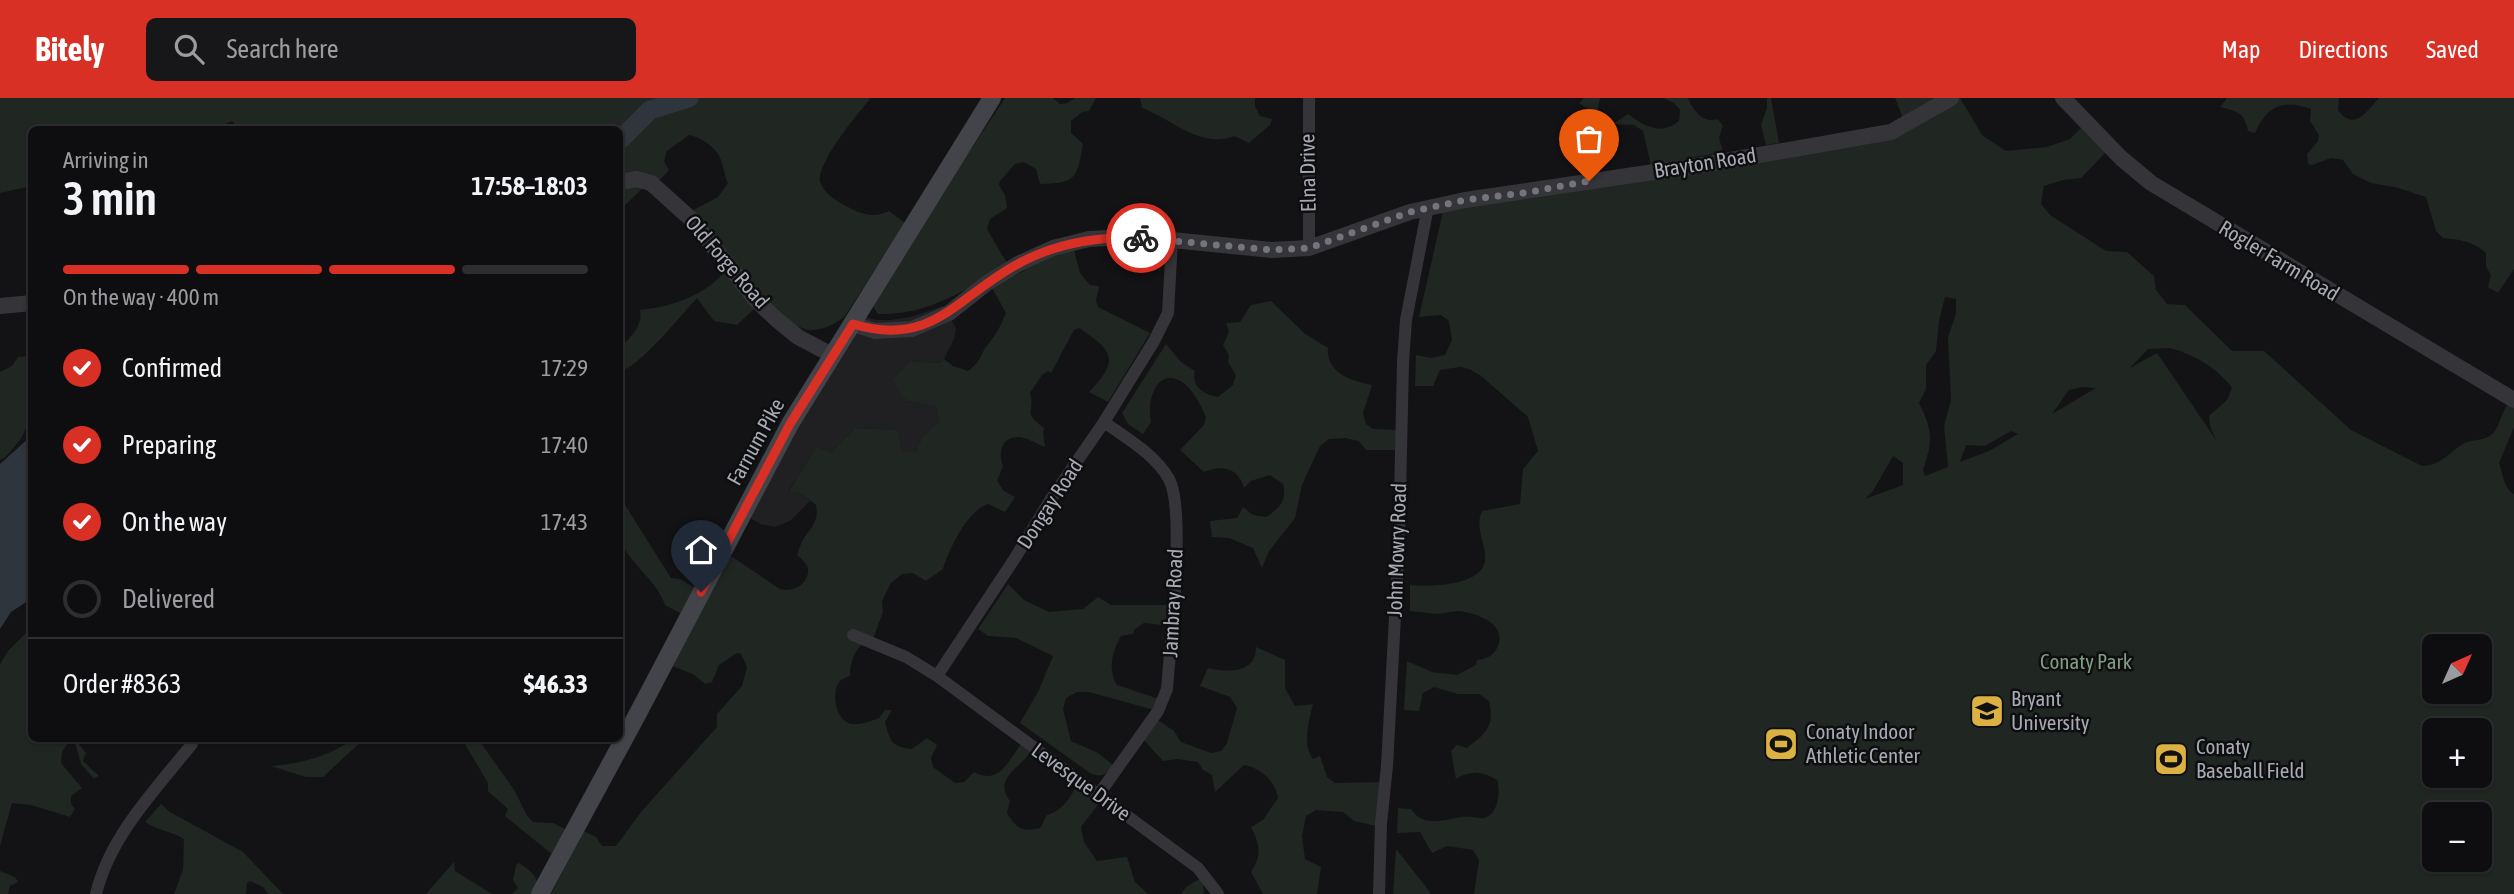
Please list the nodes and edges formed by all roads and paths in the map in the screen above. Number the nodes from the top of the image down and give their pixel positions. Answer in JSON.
{"nodes":[{"id":1,"x":992,"y":98,"type":"edge"},
{"id":2,"x":1309,"y":98,"type":"edge"},
{"id":3,"x":1951,"y":98,"type":"edge"},
{"id":4,"x":2063,"y":98,"type":"edge"},
{"id":5,"x":623,"y":181,"type":"edge"},
{"id":6,"x":1428,"y":207,"type":"junction"},
{"id":7,"x":1172,"y":240,"type":"junction"},
{"id":8,"x":1309,"y":248,"type":"junction"},
{"id":9,"x":28,"y":303,"type":"edge"},
{"id":10,"x":0,"y":306,"type":"edge"},
{"id":11,"x":853,"y":324,"type":"junction"},
{"id":12,"x":832,"y":355,"type":"junction"},
{"id":13,"x":2514,"y":400,"type":"edge"},
{"id":14,"x":1104,"y":422,"type":"junction"},
{"id":15,"x":853,"y":635,"type":"dead end"},
{"id":16,"x":937,"y":676,"type":"junction"},
{"id":17,"x":623,"y":741,"type":"edge"},
{"id":18,"x":623,"y":742,"type":"edge"},
{"id":19,"x":191,"y":744,"type":"dead end"},
{"id":20,"x":1099,"y":794,"type":"junction"},
{"id":21,"x":96,"y":894,"type":"edge"},
{"id":22,"x":540,"y":894,"type":"edge"},
{"id":23,"x":1218,"y":894,"type":"edge"},
{"id":24,"x":1379,"y":894,"type":"edge"}],
"edges":[{"from":1,"to":11,"type":"main road","name":"Farnum Pike"},
{"from":2,"to":8,"type":"street","name":"Elna Drive"},
{"from":3,"to":6,"type":"street","name":"Brayton Road"},
{"from":4,"to":13,"type":"street","name":"Rogler Farm Road"},
{"from":5,"to":12,"type":"street","name":"Old Forge Road"},
{"from":6,"to":8,"type":"street","name":"Brayton Road"},
{"from":6,"to":24,"type":"street","name":"John Mowry Road"},
{"from":7,"to":8,"type":"street","name":"Brayton Road"},
{"from":7,"to":11,"type":"street","name":"Brayton Road"},
{"from":7,"to":14,"type":"street","name":"Dongay Road"},
{"from":9,"to":10,"type":"street"},
{"from":11,"to":12,"type":"main road","name":"Farnum Pike"},
{"from":12,"to":17,"type":"main road","name":"Farnum Pike"},
{"from":14,"to":16,"type":"street","name":"Dongay Road"},
{"from":14,"to":20,"type":"street","name":"Jambray Road"},
{"from":15,"to":16,"type":"street"},
{"from":16,"to":20,"type":"street","name":"Levesque Drive"},
{"from":18,"to":22,"type":"main road","name":"Farnum Pike"},
{"from":19,"to":21,"type":"street"},
{"from":20,"to":23,"type":"street","name":"Levesque Drive"}]}
